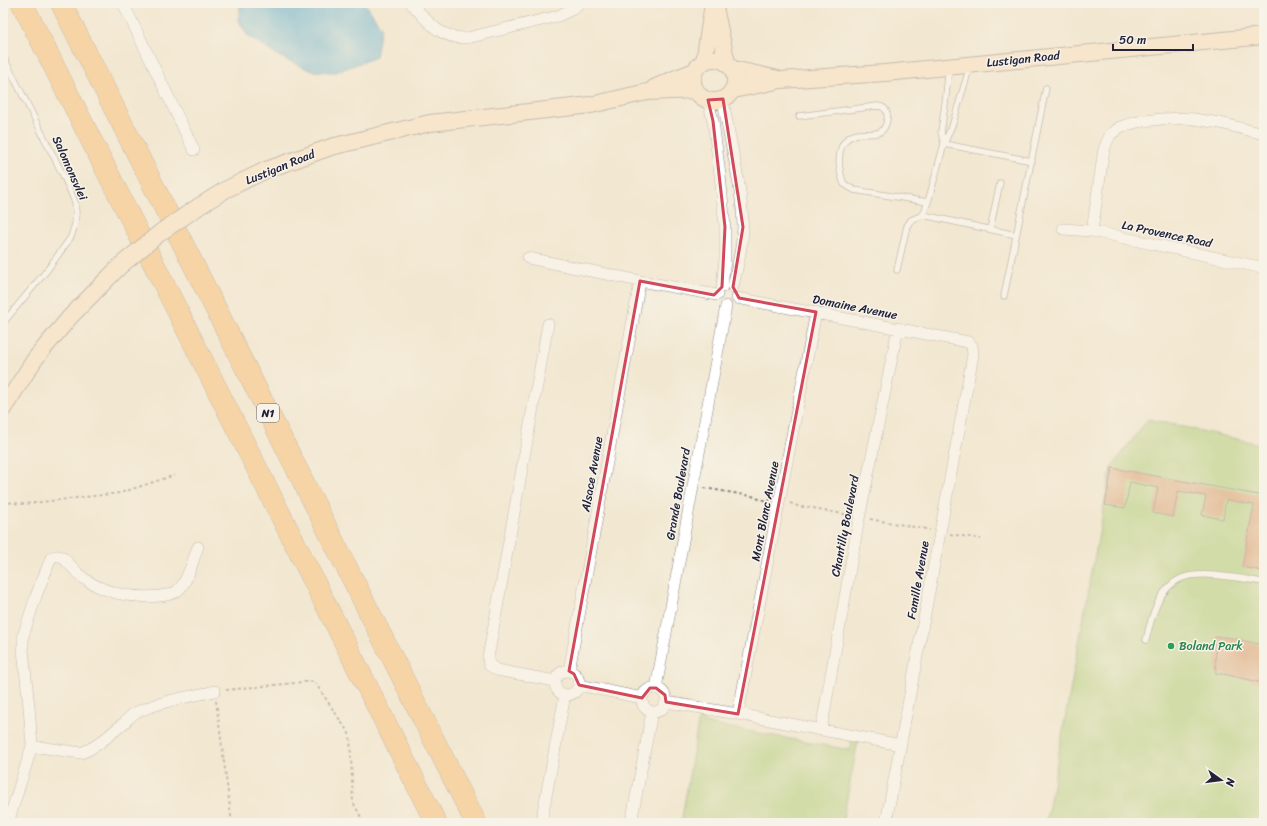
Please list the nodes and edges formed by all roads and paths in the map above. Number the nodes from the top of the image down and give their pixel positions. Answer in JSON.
{"nodes":[{"id":1,"x":22,"y":3,"type":"edge"},
{"id":2,"x":61,"y":3,"type":"edge"},
{"id":3,"x":122,"y":3,"type":"edge"},
{"id":4,"x":411,"y":3,"type":"edge"},
{"id":5,"x":580,"y":3,"type":"edge"},
{"id":6,"x":713,"y":3,"type":"edge"},
{"id":7,"x":1264,"y":36,"type":"edge"},
{"id":8,"x":3,"y":56,"type":"edge"},
{"id":9,"x":971,"y":64,"type":"junction"},
{"id":10,"x":730,"y":66,"type":"junction"},
{"id":11,"x":950,"y":66,"type":"junction"},
{"id":12,"x":699,"y":67,"type":"junction"},
{"id":13,"x":781,"y":80,"type":"junction"},
{"id":14,"x":1046,"y":88,"type":"dead end"},
{"id":15,"x":647,"y":92,"type":"junction"},
{"id":16,"x":715,"y":95,"type":"junction"},
{"id":17,"x":799,"y":116,"type":"dead end"},
{"id":18,"x":1264,"y":134,"type":"edge"},
{"id":19,"x":944,"y":144,"type":"junction"},
{"id":20,"x":194,"y":150,"type":"dead end"},
{"id":21,"x":1032,"y":161,"type":"junction"},
{"id":22,"x":1000,"y":183,"type":"dead end"},
{"id":23,"x":740,"y":197,"type":"junction"},
{"id":24,"x":722,"y":199,"type":"junction"},
{"id":25,"x":928,"y":202,"type":"junction"},
{"id":26,"x":922,"y":215,"type":"junction"},
{"id":27,"x":990,"y":229,"type":"junction"},
{"id":28,"x":1063,"y":229,"type":"dead end"},
{"id":29,"x":725,"y":231,"type":"junction"},
{"id":30,"x":742,"y":231,"type":"junction"},
{"id":31,"x":1092,"y":231,"type":"junction"},
{"id":32,"x":1016,"y":235,"type":"junction"},
{"id":33,"x":528,"y":258,"type":"dead end"},
{"id":34,"x":1264,"y":268,"type":"edge"},
{"id":35,"x":897,"y":270,"type":"dead end"},
{"id":36,"x":640,"y":281,"type":"junction"},
{"id":37,"x":734,"y":287,"type":"junction"},
{"id":38,"x":719,"y":291,"type":"junction"},
{"id":39,"x":1004,"y":296,"type":"dead end"},
{"id":40,"x":737,"y":298,"type":"junction"},
{"id":41,"x":726,"y":306,"type":"junction"},
{"id":42,"x":816,"y":312,"type":"junction"},
{"id":43,"x":3,"y":323,"type":"edge"},
{"id":44,"x":548,"y":324,"type":"dead end"},
{"id":45,"x":898,"y":328,"type":"junction"},
{"id":46,"x":968,"y":342,"type":"joint"},
{"id":47,"x":3,"y":409,"type":"edge"},
{"id":48,"x":175,"y":475,"type":"dead end"},
{"id":49,"x":693,"y":486,"type":"junction"},
{"id":50,"x":3,"y":502,"type":"edge"},
{"id":51,"x":780,"y":502,"type":"junction"},
{"id":52,"x":859,"y":517,"type":"junction"},
{"id":53,"x":940,"y":532,"type":"junction"},
{"id":54,"x":981,"y":539,"type":"dead end"},
{"id":55,"x":198,"y":547,"type":"dead end"},
{"id":56,"x":1264,"y":582,"type":"edge"},
{"id":57,"x":1146,"y":640,"type":"dead end"},
{"id":58,"x":569,"y":671,"type":"junction"},
{"id":59,"x":555,"y":681,"type":"junction"},
{"id":60,"x":579,"y":685,"type":"junction"},
{"id":61,"x":656,"y":688,"type":"junction"},
{"id":62,"x":215,"y":691,"type":"junction"},
{"id":63,"x":565,"y":695,"type":"junction"},
{"id":64,"x":642,"y":698,"type":"junction"},
{"id":65,"x":666,"y":702,"type":"junction"},
{"id":66,"x":652,"y":712,"type":"junction"},
{"id":67,"x":738,"y":714,"type":"junction"},
{"id":68,"x":821,"y":730,"type":"junction"},
{"id":69,"x":901,"y":745,"type":"junction"},
{"id":70,"x":32,"y":746,"type":"junction"},
{"id":71,"x":8,"y":823,"type":"edge"},
{"id":72,"x":232,"y":823,"type":"edge"},
{"id":73,"x":364,"y":823,"type":"edge"},
{"id":74,"x":436,"y":823,"type":"edge"},
{"id":75,"x":476,"y":823,"type":"edge"},
{"id":76,"x":541,"y":823,"type":"edge"},
{"id":77,"x":631,"y":823,"type":"edge"},
{"id":78,"x":886,"y":823,"type":"edge"}],
"edges":[{"from":1,"to":74,"type":"highway"},
{"from":2,"to":75,"type":"highway","number":"N1"},
{"from":3,"to":20,"type":"street"},
{"from":4,"to":5,"type":"street"},
{"from":6,"to":10,"type":"main road"},
{"from":6,"to":12,"type":"main road"},
{"from":7,"to":9,"type":"main road","name":"Lustigan Road"},
{"from":8,"to":43,"type":"lane","name":"Salomonsvlei"},
{"from":9,"to":11,"type":"main road","name":"Lustigan Road"},
{"from":9,"to":19,"type":"lane"},
{"from":10,"to":12,"type":"main road"},
{"from":10,"to":13,"type":"main road","name":"Lustigan Road"},
{"from":10,"to":16,"type":"main road"},
{"from":11,"to":13,"type":"main road","name":"Lustigan Road"},
{"from":11,"to":19,"type":"lane"},
{"from":12,"to":15,"type":"main road","name":"Lustigan Road"},
{"from":12,"to":16,"type":"main road"},
{"from":13,"to":16,"type":"main road","name":"Lustigan Road"},
{"from":14,"to":21,"type":"lane"},
{"from":15,"to":16,"type":"main road","name":"Lustigan Road"},
{"from":15,"to":47,"type":"main road","name":"Lustigan Road","bridge":true},
{"from":16,"to":23,"type":"street"},
{"from":16,"to":24,"type":"street"},
{"from":17,"to":25,"type":"lane"},
{"from":18,"to":31,"type":"street"},
{"from":19,"to":21,"type":"lane"},
{"from":19,"to":25,"type":"lane"},
{"from":21,"to":32,"type":"lane"},
{"from":22,"to":27,"type":"lane"},
{"from":23,"to":24,"type":"street"},
{"from":23,"to":30,"type":"street"},
{"from":24,"to":29,"type":"street"},
{"from":25,"to":26,"type":"lane"},
{"from":26,"to":27,"type":"lane"},
{"from":26,"to":35,"type":"lane"},
{"from":27,"to":32,"type":"lane"},
{"from":28,"to":31,"type":"street","name":"La Provence Road"},
{"from":29,"to":30,"type":"street"},
{"from":29,"to":38,"type":"street"},
{"from":30,"to":37,"type":"street"},
{"from":31,"to":34,"type":"street","name":"La Provence Road"},
{"from":32,"to":39,"type":"lane"},
{"from":33,"to":36,"type":"street"},
{"from":36,"to":38,"type":"street"},
{"from":36,"to":58,"type":"street","name":"Alsace Avenue"},
{"from":37,"to":38,"type":"street"},
{"from":37,"to":40,"type":"street"},
{"from":38,"to":41,"type":"street"},
{"from":40,"to":41,"type":"street"},
{"from":40,"to":42,"type":"street","name":"Domaine Avenue"},
{"from":41,"to":49,"type":"street","name":"Grande Boulevard"},
{"from":42,"to":45,"type":"street","name":"Domaine Avenue"},
{"from":42,"to":51,"type":"street","name":"Mont Blanc Avenue"},
{"from":44,"to":59,"type":"street"},
{"from":45,"to":46,"type":"street","name":"Domaine Avenue"},
{"from":45,"to":52,"type":"street","name":"Chantilly Boulevard"},
{"from":46,"to":53,"type":"street","name":"Famille Avenue"},
{"from":48,"to":50,"type":"path"},
{"from":49,"to":51,"type":"path"},
{"from":49,"to":61,"type":"street","name":"Grande Boulevard"},
{"from":51,"to":52,"type":"path"},
{"from":51,"to":67,"type":"street","name":"Mont Blanc Avenue"},
{"from":52,"to":53,"type":"path"},
{"from":52,"to":68,"type":"street","name":"Chantilly Boulevard"},
{"from":53,"to":54,"type":"path"},
{"from":53,"to":69,"type":"street","name":"Famille Avenue"},
{"from":55,"to":70,"type":"street"},
{"from":56,"to":57,"type":"lane"},
{"from":58,"to":59,"type":"street"},
{"from":58,"to":60,"type":"street"},
{"from":59,"to":63,"type":"street"},
{"from":60,"to":63,"type":"street"},
{"from":60,"to":64,"type":"street"},
{"from":61,"to":64,"type":"street"},
{"from":61,"to":65,"type":"street"},
{"from":62,"to":70,"type":"street"},
{"from":62,"to":72,"type":"path"},
{"from":62,"to":73,"type":"path"},
{"from":63,"to":76,"type":"street"},
{"from":64,"to":66,"type":"street"},
{"from":65,"to":66,"type":"street"},
{"from":65,"to":67,"type":"street"},
{"from":66,"to":77,"type":"street"},
{"from":67,"to":68,"type":"street"},
{"from":68,"to":69,"type":"street"},
{"from":69,"to":78,"type":"street","name":"Famille Avenue"},
{"from":70,"to":71,"type":"street"}]}
